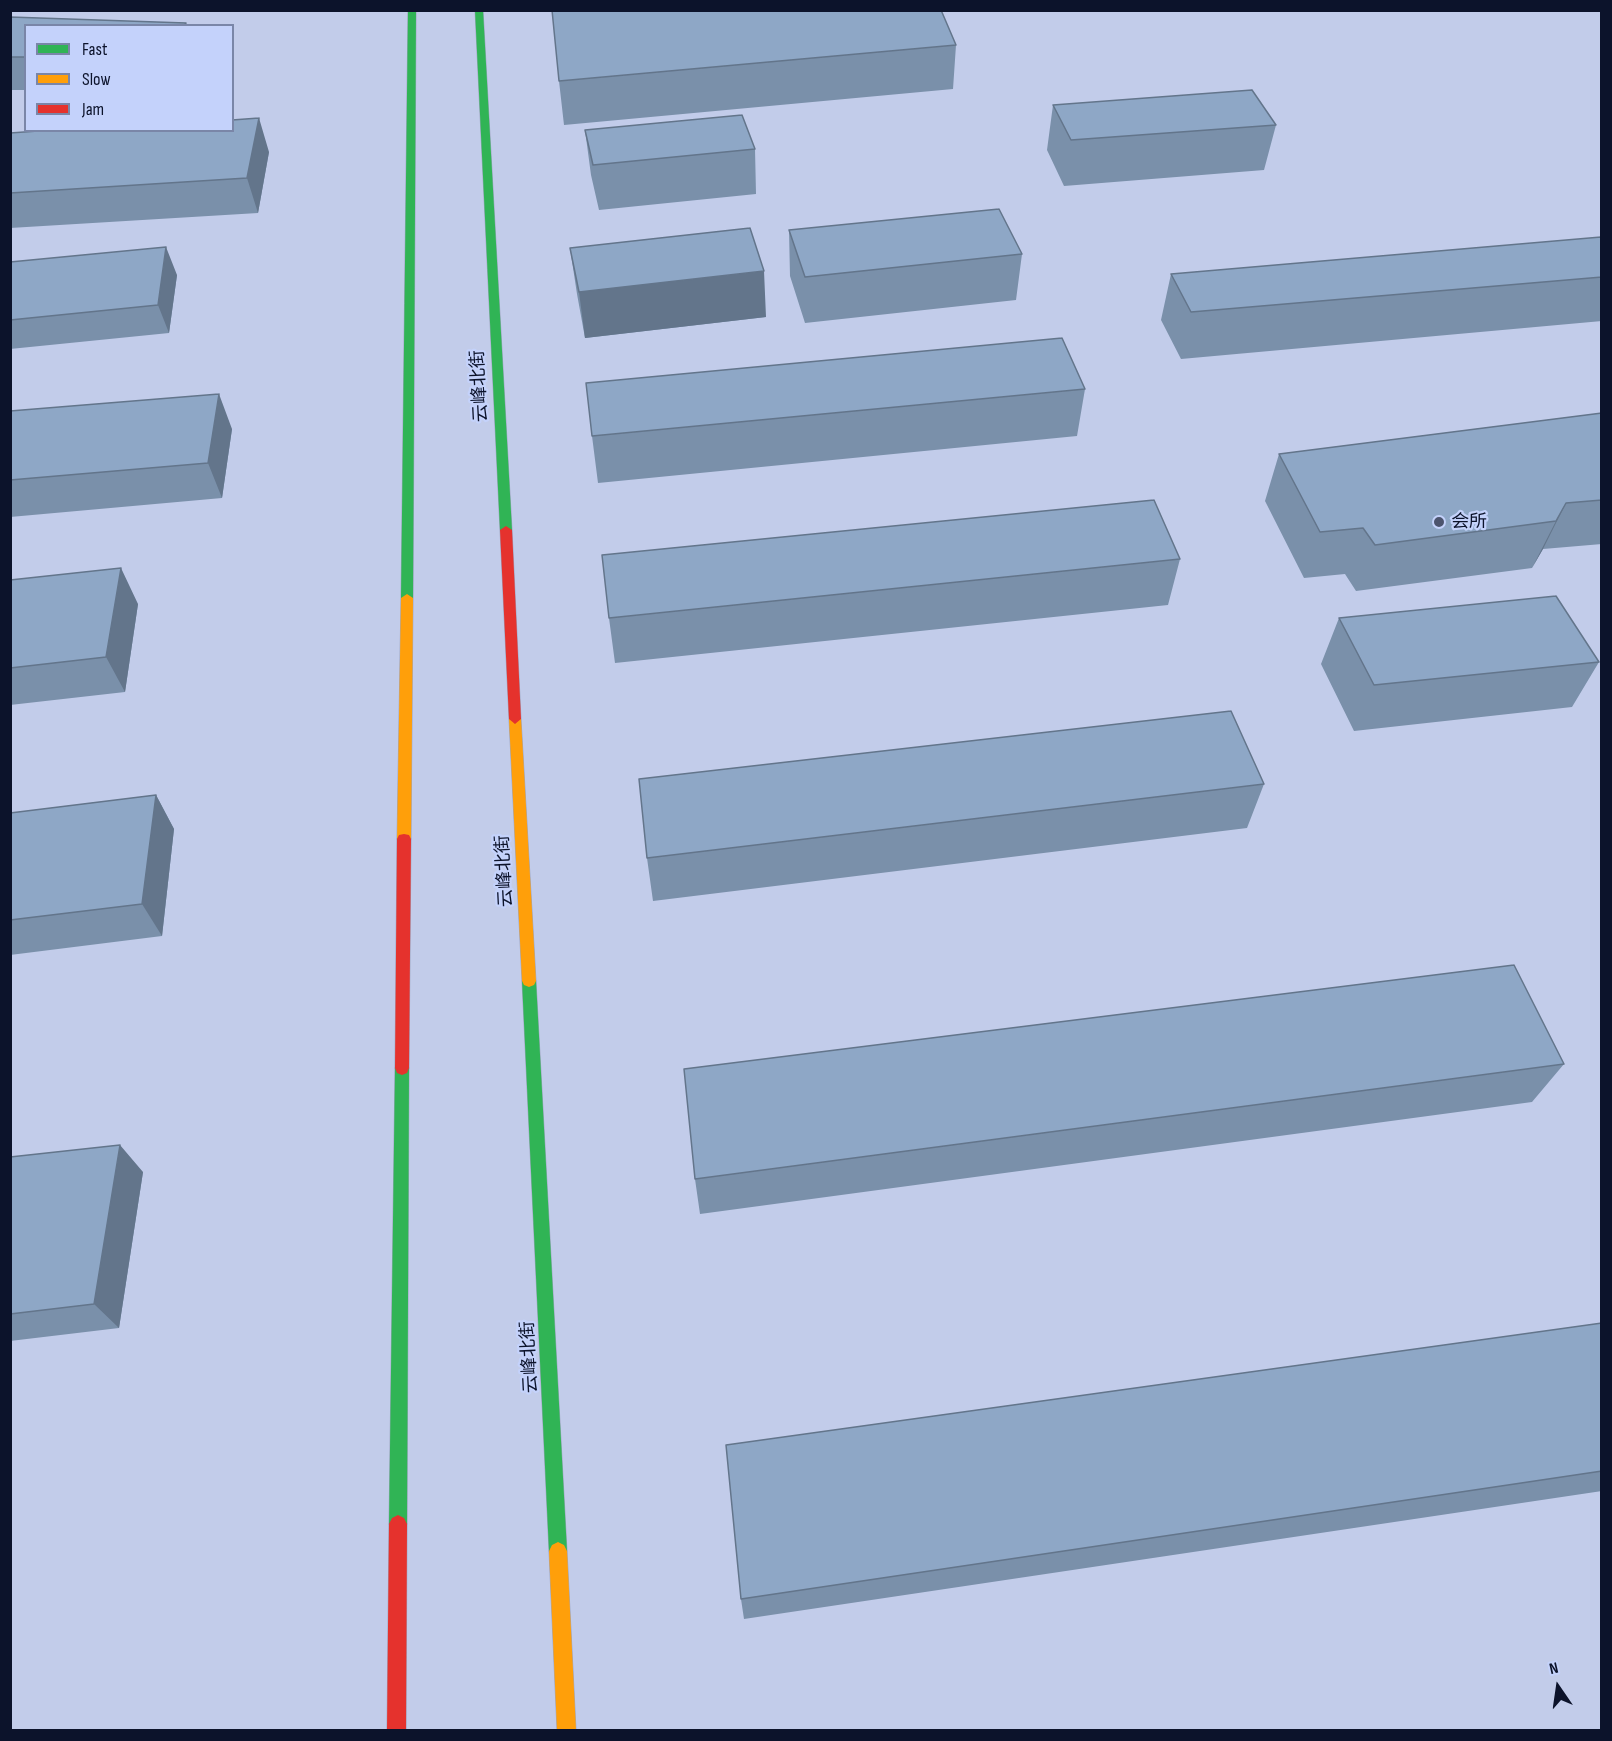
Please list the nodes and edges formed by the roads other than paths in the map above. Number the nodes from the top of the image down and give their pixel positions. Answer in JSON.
{"nodes":[{"id":1,"x":412,"y":10,"type":"edge"},
{"id":2,"x":479,"y":10,"type":"edge"},
{"id":3,"x":396,"y":1731,"type":"edge"},
{"id":4,"x":567,"y":1731,"type":"edge"}],
"edges":[{"from":1,"to":3,"type":"main road"},
{"from":2,"to":4,"type":"main road","name":"云峰北街"}]}
